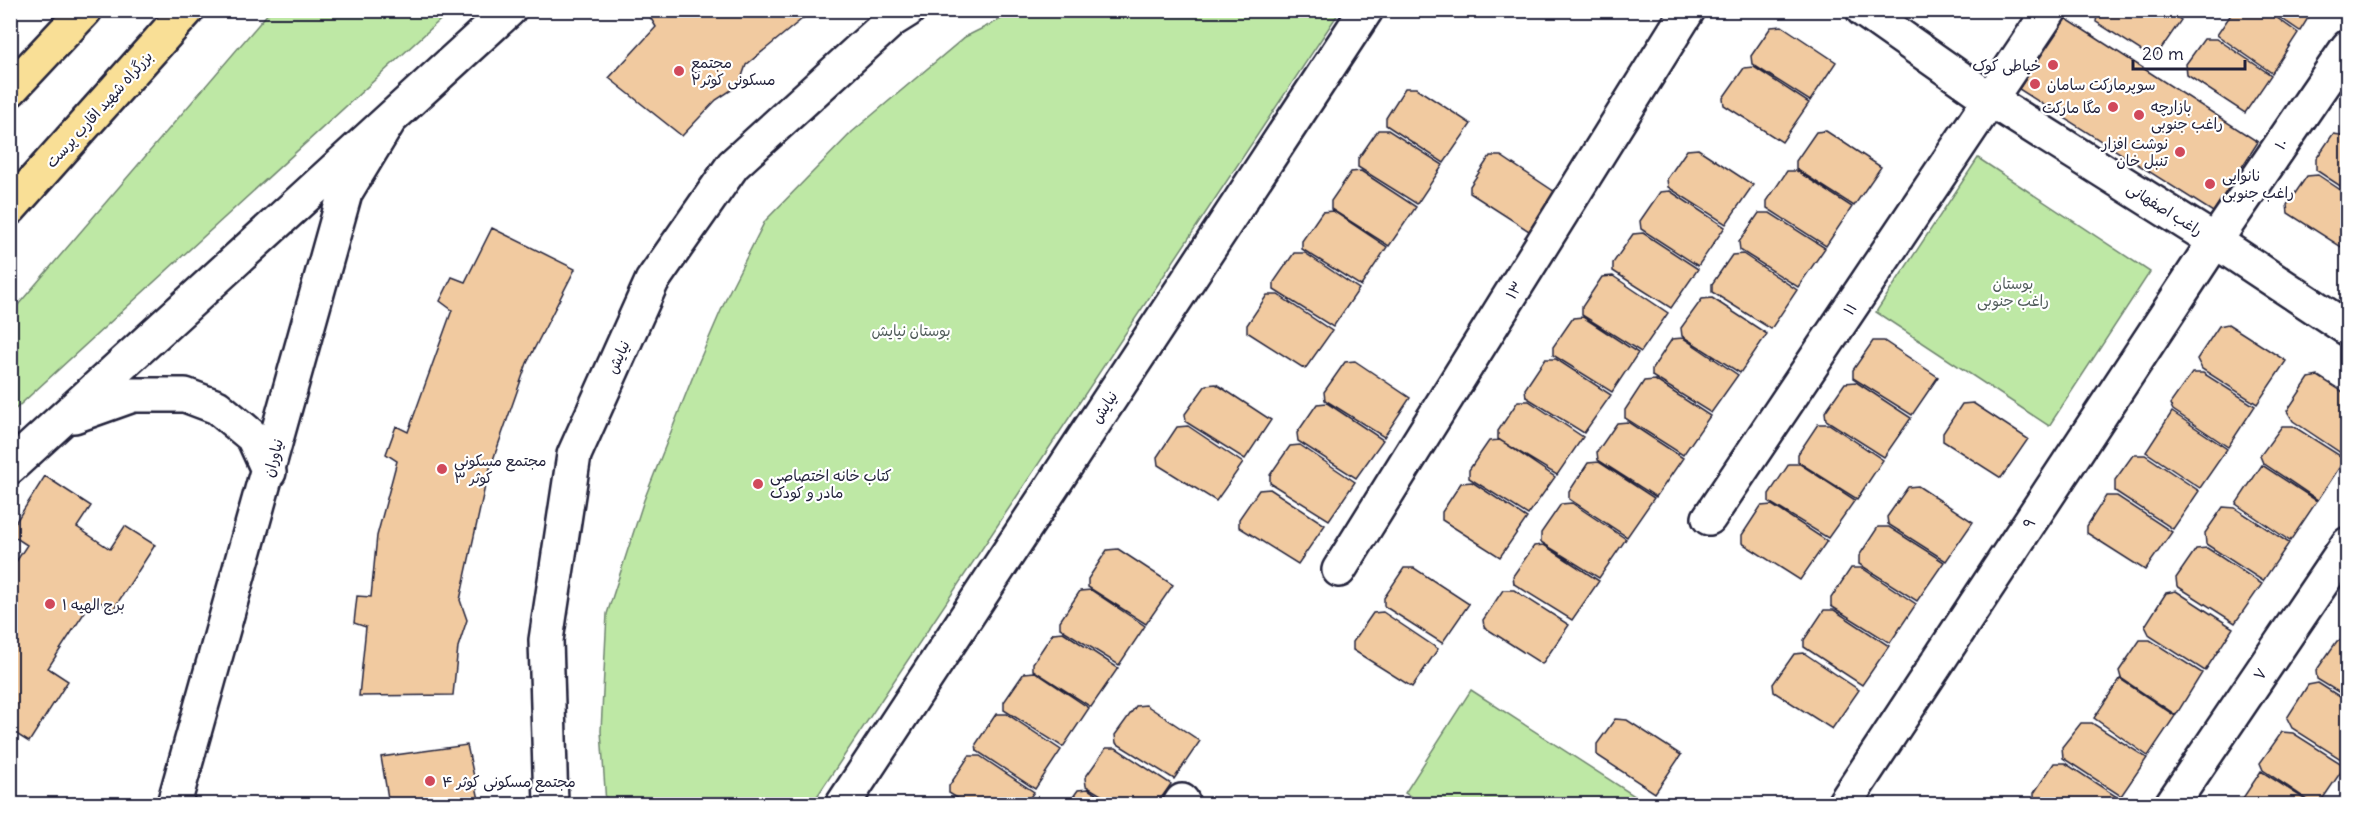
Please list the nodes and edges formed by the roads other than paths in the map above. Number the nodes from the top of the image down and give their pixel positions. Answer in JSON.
{"nodes":[{"id":1,"x":85,"y":10,"type":"edge"},
{"id":2,"x":187,"y":10,"type":"edge"},
{"id":3,"x":509,"y":10,"type":"edge"},
{"id":4,"x":908,"y":10,"type":"edge"},
{"id":5,"x":1366,"y":10,"type":"edge"},
{"id":6,"x":1688,"y":10,"type":"edge"},
{"id":7,"x":1863,"y":10,"type":"edge"},
{"id":8,"x":2050,"y":10,"type":"edge"},
{"id":9,"x":2348,"y":47,"type":"edge"},
{"id":10,"x":10,"y":90,"type":"edge"},
{"id":11,"x":1991,"y":100,"type":"junction"},
{"id":12,"x":390,"y":119,"type":"junction"},
{"id":13,"x":10,"y":208,"type":"edge"},
{"id":14,"x":2215,"y":241,"type":"junction"},
{"id":15,"x":2348,"y":328,"type":"edge"},
{"id":16,"x":61,"y":420,"type":"junction"},
{"id":17,"x":10,"y":467,"type":"edge"},
{"id":18,"x":269,"y":472,"type":"junction"},
{"id":19,"x":1709,"y":518,"type":"dead end"},
{"id":20,"x":2348,"y":544,"type":"edge"},
{"id":21,"x":1339,"y":570,"type":"dead end"},
{"id":22,"x":174,"y":804,"type":"edge"},
{"id":23,"x":551,"y":804,"type":"edge"},
{"id":24,"x":843,"y":804,"type":"edge"},
{"id":25,"x":1844,"y":804,"type":"edge"},
{"id":26,"x":2172,"y":804,"type":"edge"}],
"edges":[{"from":1,"to":10,"type":"highway"},
{"from":2,"to":13,"type":"highway","name":"بزرگراه شهید اقارب پرست"},
{"from":3,"to":12,"type":"street","name":"نیاوران"},
{"from":4,"to":23,"type":"street","name":"نیایش"},
{"from":5,"to":24,"type":"street","name":"نیایش"},
{"from":6,"to":21,"type":"street","name":"۱۳"},
{"from":7,"to":11,"type":"street","name":"راغب اصفهانی"},
{"from":8,"to":11,"type":"street","name":"۱۱"},
{"from":9,"to":14,"type":"street","name":"۱۰"},
{"from":11,"to":14,"type":"street","name":"راغب اصفهانی"},
{"from":11,"to":19,"type":"street","name":"۱۱"},
{"from":12,"to":16,"type":"street","name":"نیاوران"},
{"from":12,"to":18,"type":"street","name":"نیاوران"},
{"from":14,"to":15,"type":"street","name":"راغب اصفهانی"},
{"from":14,"to":25,"type":"street","name":"۹"},
{"from":16,"to":17,"type":"street","name":"نیاوران"},
{"from":16,"to":18,"type":"street"},
{"from":18,"to":22,"type":"street","name":"نیاوران"},
{"from":20,"to":26,"type":"street","name":"۷"}]}
